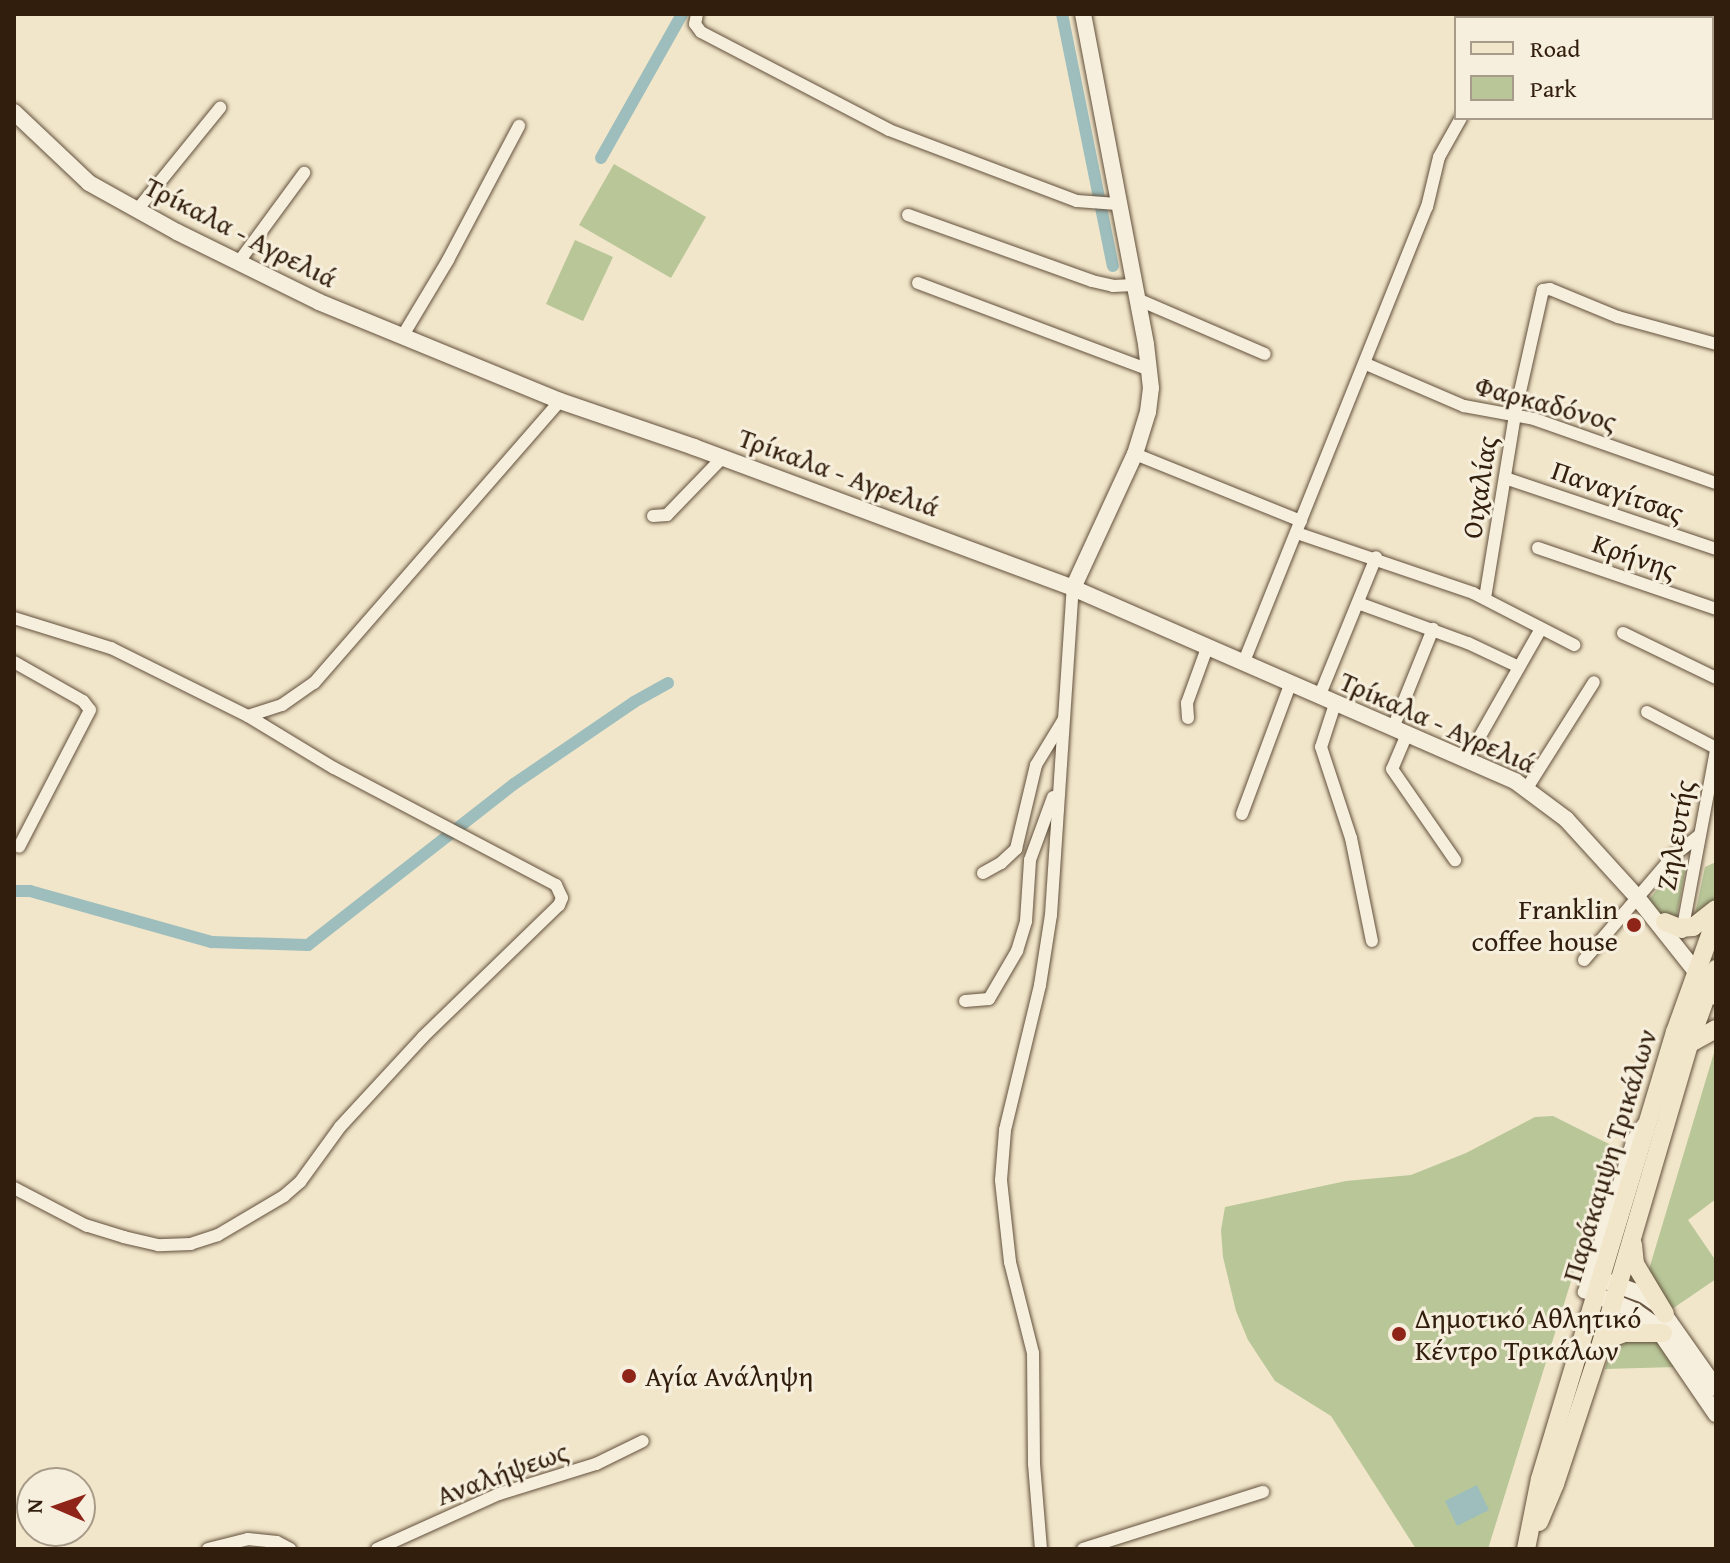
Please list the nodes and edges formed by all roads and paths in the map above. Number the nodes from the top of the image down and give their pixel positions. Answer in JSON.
{"nodes":[{"id":1,"x":697,"y":14,"type":"edge"},
{"id":2,"x":1083,"y":14,"type":"edge"},
{"id":3,"x":220,"y":108,"type":"dead end"},
{"id":4,"x":14,"y":112,"type":"edge"},
{"id":5,"x":1460,"y":120,"type":"edge"},
{"id":6,"x":519,"y":126,"type":"dead end"},
{"id":7,"x":304,"y":173,"type":"dead end"},
{"id":8,"x":1112,"y":204,"type":"junction"},
{"id":9,"x":137,"y":210,"type":"junction"},
{"id":10,"x":908,"y":215,"type":"dead end"},
{"id":11,"x":238,"y":263,"type":"junction"},
{"id":12,"x":918,"y":283,"type":"dead end"},
{"id":13,"x":1136,"y":292,"type":"junction"},
{"id":14,"x":402,"y":337,"type":"junction"},
{"id":15,"x":1716,"y":344,"type":"edge"},
{"id":16,"x":1265,"y":354,"type":"dead end"},
{"id":17,"x":1366,"y":364,"type":"junction"},
{"id":18,"x":1150,"y":370,"type":"junction"},
{"id":19,"x":560,"y":401,"type":"junction"},
{"id":20,"x":1515,"y":414,"type":"junction"},
{"id":21,"x":1135,"y":454,"type":"junction"},
{"id":22,"x":723,"y":457,"type":"junction"},
{"id":23,"x":1505,"y":478,"type":"junction"},
{"id":24,"x":1716,"y":483,"type":"edge"},
{"id":25,"x":653,"y":516,"type":"dead end"},
{"id":26,"x":1299,"y":527,"type":"junction"},
{"id":27,"x":1538,"y":548,"type":"dead end"},
{"id":28,"x":1716,"y":549,"type":"edge"},
{"id":29,"x":1376,"y":557,"type":"junction"},
{"id":30,"x":1073,"y":588,"type":"junction"},
{"id":31,"x":1485,"y":598,"type":"junction"},
{"id":32,"x":1358,"y":603,"type":"junction"},
{"id":33,"x":1716,"y":609,"type":"edge"},
{"id":34,"x":14,"y":618,"type":"edge"},
{"id":35,"x":1433,"y":629,"type":"junction"},
{"id":36,"x":1541,"y":629,"type":"junction"},
{"id":37,"x":1623,"y":633,"type":"dead end"},
{"id":38,"x":1574,"y":645,"type":"dead end"},
{"id":39,"x":1207,"y":648,"type":"junction"},
{"id":40,"x":14,"y":662,"type":"edge"},
{"id":41,"x":1243,"y":664,"type":"junction"},
{"id":42,"x":1519,"y":667,"type":"junction"},
{"id":43,"x":1716,"y":678,"type":"edge"},
{"id":44,"x":1594,"y":682,"type":"dead end"},
{"id":45,"x":1290,"y":685,"type":"junction"},
{"id":46,"x":1319,"y":697,"type":"junction"},
{"id":47,"x":1335,"y":704,"type":"junction"},
{"id":48,"x":1647,"y":712,"type":"dead end"},
{"id":49,"x":248,"y":716,"type":"junction"},
{"id":50,"x":1188,"y":718,"type":"dead end"},
{"id":51,"x":1064,"y":719,"type":"junction"},
{"id":52,"x":1400,"y":731,"type":"junction"},
{"id":53,"x":1716,"y":749,"type":"edge"},
{"id":54,"x":1467,"y":759,"type":"junction"},
{"id":55,"x":1060,"y":776,"type":"junction"},
{"id":56,"x":1527,"y":788,"type":"junction"},
{"id":57,"x":1242,"y":814,"type":"dead end"},
{"id":58,"x":1700,"y":835,"type":"junction"},
{"id":59,"x":19,"y":847,"type":"dead end"},
{"id":60,"x":1455,"y":860,"type":"dead end"},
{"id":61,"x":983,"y":873,"type":"dead end"},
{"id":62,"x":1636,"y":896,"type":"junction"},
{"id":63,"x":1716,"y":909,"type":"edge"},
{"id":64,"x":1716,"y":918,"type":"edge"},
{"id":65,"x":1676,"y":929,"type":"junction"},
{"id":66,"x":1372,"y":941,"type":"dead end"},
{"id":67,"x":1584,"y":960,"type":"dead end"},
{"id":68,"x":1709,"y":978,"type":"edge"},
{"id":69,"x":965,"y":1001,"type":"dead end"},
{"id":70,"x":1716,"y":1029,"type":"edge"},
{"id":71,"x":1689,"y":1044,"type":"junction"},
{"id":72,"x":14,"y":1188,"type":"edge"},
{"id":73,"x":1633,"y":1240,"type":"junction"},
{"id":74,"x":1604,"y":1287,"type":"junction"},
{"id":75,"x":1665,"y":1314,"type":"junction"},
{"id":76,"x":1663,"y":1333,"type":"junction"},
{"id":77,"x":1597,"y":1357,"type":"junction"},
{"id":78,"x":1712,"y":1393,"type":"edge"},
{"id":79,"x":1716,"y":1414,"type":"edge"},
{"id":80,"x":643,"y":1441,"type":"dead end"},
{"id":81,"x":1263,"y":1492,"type":"dead end"},
{"id":82,"x":208,"y":1549,"type":"edge"},
{"id":83,"x":290,"y":1549,"type":"edge"},
{"id":84,"x":377,"y":1549,"type":"edge"},
{"id":85,"x":1041,"y":1549,"type":"edge"},
{"id":86,"x":1083,"y":1549,"type":"edge"},
{"id":87,"x":1526,"y":1549,"type":"edge"}],
"edges":[{"from":1,"to":8,"type":"street"},
{"from":2,"to":8,"type":"main road"},
{"from":3,"to":9,"type":"street"},
{"from":4,"to":9,"type":"main road","name":"Τρίκαλα - Αγρελιά"},
{"from":5,"to":17,"type":"street"},
{"from":6,"to":14,"type":"street"},
{"from":7,"to":11,"type":"street"},
{"from":8,"to":13,"type":"main road"},
{"from":9,"to":11,"type":"main road","name":"Τρίκαλα - Αγρελιά"},
{"from":10,"to":13,"type":"street"},
{"from":11,"to":14,"type":"main road","name":"Τρίκαλα - Αγρελιά"},
{"from":12,"to":18,"type":"street"},
{"from":13,"to":16,"type":"street"},
{"from":13,"to":18,"type":"main road"},
{"from":14,"to":19,"type":"main road","name":"Τρίκαλα - Αγρελιά"},
{"from":15,"to":20,"type":"street","name":"Οιχαλίας"},
{"from":17,"to":20,"type":"street","name":"Φαρκαδόνος"},
{"from":17,"to":26,"type":"street"},
{"from":18,"to":21,"type":"main road"},
{"from":19,"to":22,"type":"main road","name":"Τρίκαλα - Αγρελιά"},
{"from":19,"to":49,"type":"street"},
{"from":20,"to":23,"type":"street","name":"Οιχαλίας"},
{"from":20,"to":24,"type":"street","name":"Φαρκαδόνος"},
{"from":21,"to":26,"type":"street"},
{"from":21,"to":30,"type":"main road"},
{"from":22,"to":25,"type":"street"},
{"from":22,"to":30,"type":"main road","name":"Τρίκαλα - Αγρελιά"},
{"from":23,"to":28,"type":"street","name":"Παναγίτσας"},
{"from":23,"to":31,"type":"street","name":"Οιχαλίας"},
{"from":26,"to":29,"type":"street"},
{"from":26,"to":41,"type":"street"},
{"from":27,"to":33,"type":"street","name":"Κρήνης"},
{"from":29,"to":31,"type":"street"},
{"from":29,"to":32,"type":"street"},
{"from":30,"to":39,"type":"main road","name":"Τρίκαλα - Αγρελιά"},
{"from":30,"to":51,"type":"street"},
{"from":31,"to":36,"type":"street"},
{"from":32,"to":35,"type":"street"},
{"from":32,"to":46,"type":"street"},
{"from":34,"to":49,"type":"street"},
{"from":35,"to":42,"type":"street"},
{"from":35,"to":52,"type":"street"},
{"from":36,"to":38,"type":"street"},
{"from":36,"to":42,"type":"street"},
{"from":37,"to":43,"type":"street"},
{"from":39,"to":41,"type":"main road","name":"Τρίκαλα - Αγρελιά"},
{"from":39,"to":50,"type":"street"},
{"from":40,"to":59,"type":"street"},
{"from":41,"to":45,"type":"main road","name":"Τρίκαλα - Αγρελιά"},
{"from":42,"to":54,"type":"street"},
{"from":44,"to":56,"type":"street"},
{"from":45,"to":46,"type":"main road","name":"Τρίκαλα - Αγρελιά"},
{"from":45,"to":57,"type":"street"},
{"from":46,"to":47,"type":"main road","name":"Τρίκαλα - Αγρελιά"},
{"from":47,"to":52,"type":"main road","name":"Τρίκαλα - Αγρελιά"},
{"from":47,"to":66,"type":"street"},
{"from":48,"to":53,"type":"street"},
{"from":49,"to":72,"type":"street"},
{"from":51,"to":55,"type":"street"},
{"from":51,"to":61,"type":"street"},
{"from":52,"to":54,"type":"main road","name":"Τρίκαλα - Αγρελιά"},
{"from":52,"to":60,"type":"street"},
{"from":53,"to":58,"type":"street","name":"Ζηλευτής"},
{"from":54,"to":56,"type":"main road","name":"Τρίκαλα - Αγρελιά"},
{"from":55,"to":69,"type":"street"},
{"from":55,"to":85,"type":"street"},
{"from":56,"to":62,"type":"main road","name":"Τρίκαλα - Αγρελιά"},
{"from":58,"to":62,"type":"street"},
{"from":58,"to":65,"type":"street","name":"Ζηλευτής"},
{"from":62,"to":65,"type":"main road","name":"Τρίκαλα - Αγρελιά"},
{"from":62,"to":67,"type":"street"},
{"from":62,"to":68,"type":"main road","name":"Τρίκαλα - Αγρελιά"},
{"from":63,"to":65,"type":"main road"},
{"from":64,"to":68,"type":"main road","name":"Παράκαμψη Τρικάλων"},
{"from":65,"to":68,"type":"main road","name":"Τρίκαλα - Αγρελιά"},
{"from":68,"to":71,"type":"main road","name":"Παράκαμψη Τρικάλων"},
{"from":68,"to":74,"type":"main road","name":"Παράκαμψη Τρικάλων"},
{"from":70,"to":71,"type":"main road"},
{"from":71,"to":73,"type":"main road","name":"Παράκαμψη Τρικάλων"},
{"from":73,"to":74,"type":"main road","name":"Παράκαμψη Τρικάλων"},
{"from":73,"to":75,"type":"main road"},
{"from":74,"to":75,"type":"main road"},
{"from":74,"to":76,"type":"main road"},
{"from":74,"to":77,"type":"main road","name":"Παράκαμψη Τρικάλων"},
{"from":74,"to":87,"type":"main road","name":"Παράκαμψη Τρικάλων"},
{"from":75,"to":78,"type":"main road"},
{"from":76,"to":77,"type":"main road"},
{"from":76,"to":78,"type":"main road"},
{"from":77,"to":87,"type":"main road","name":"Παράκαμψη Τρικάλων"},
{"from":78,"to":79,"type":"main road"},
{"from":80,"to":84,"type":"street","name":"Αναλήψεως"},
{"from":81,"to":86,"type":"street"},
{"from":82,"to":83,"type":"street"}]}
